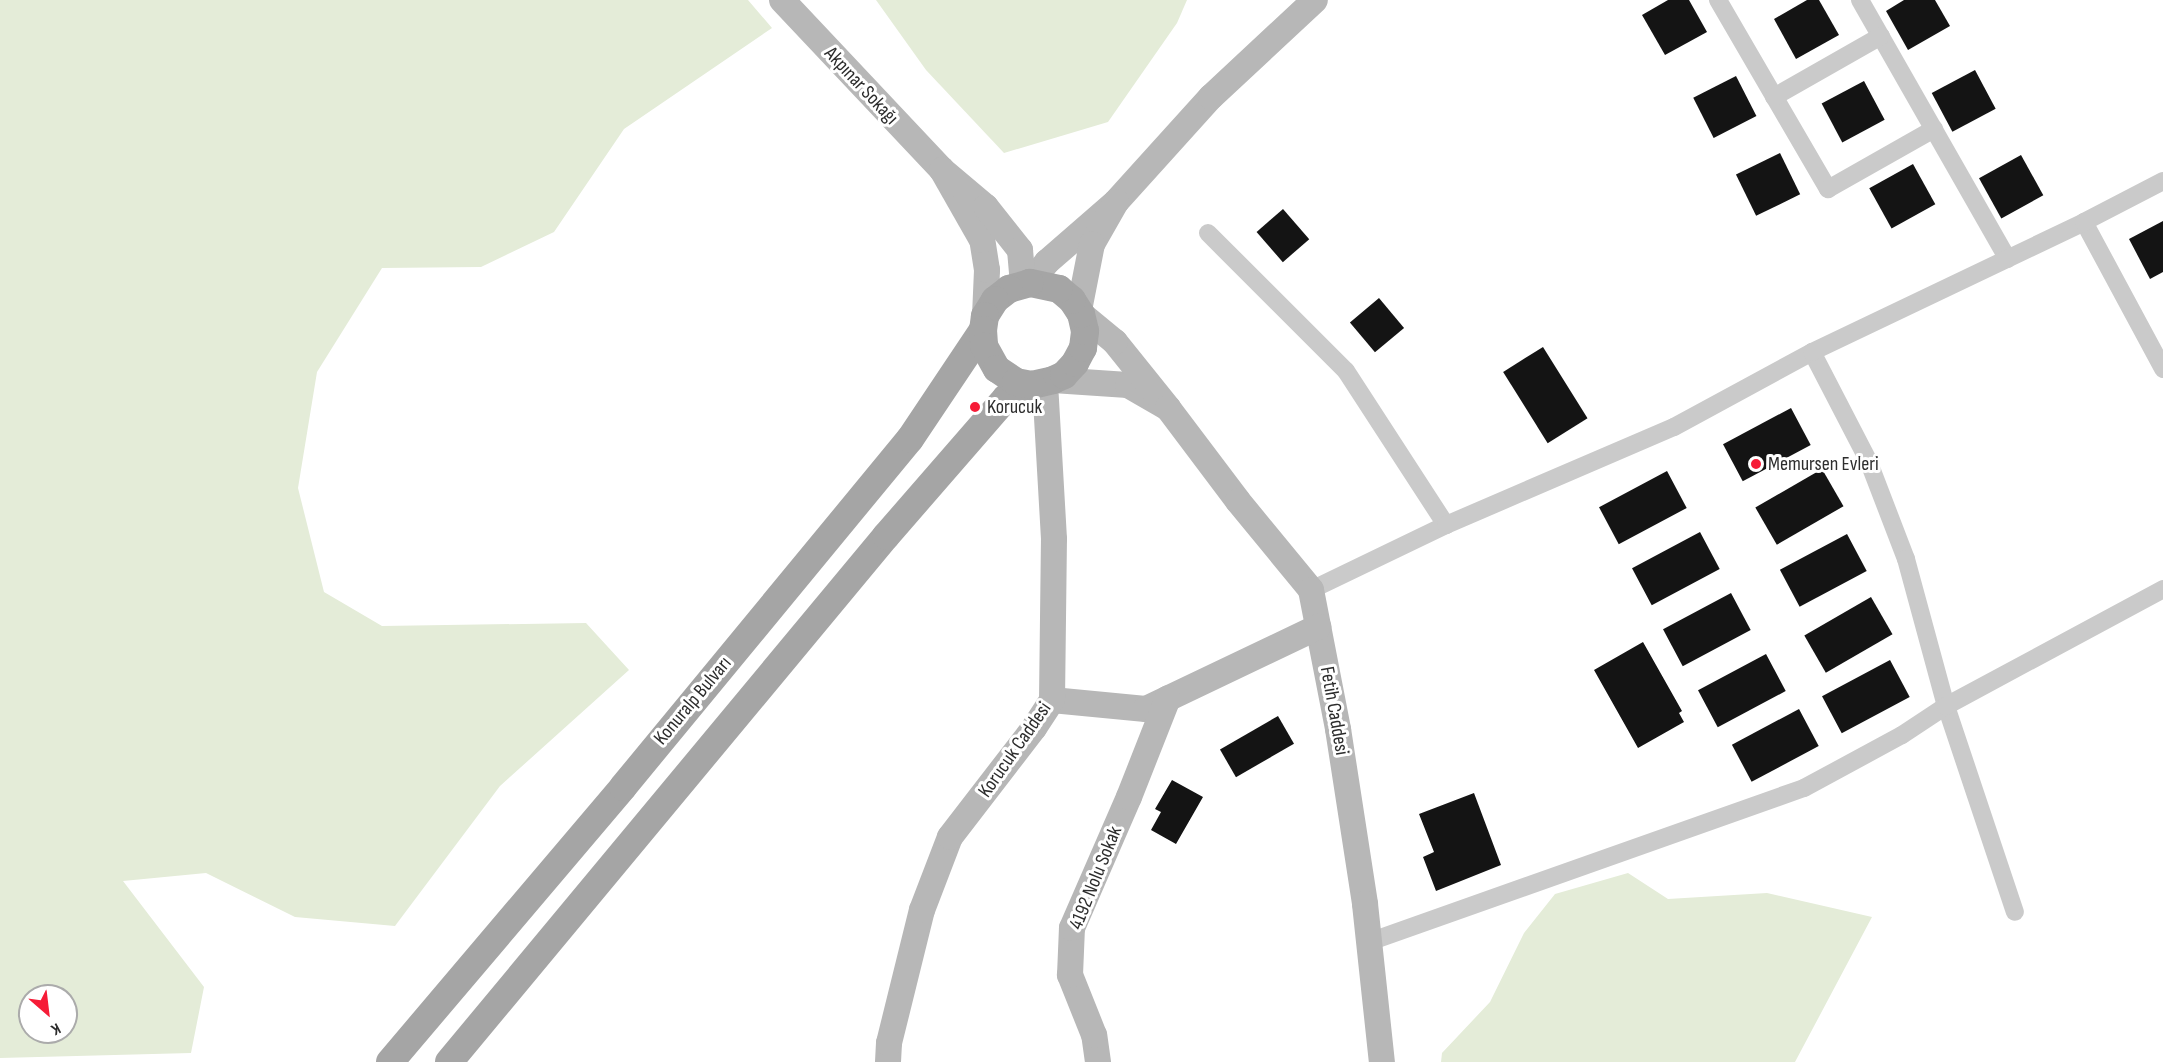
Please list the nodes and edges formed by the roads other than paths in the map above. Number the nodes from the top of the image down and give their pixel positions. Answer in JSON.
{"nodes":[{"id":1,"x":782,"y":0,"type":"edge"},
{"id":2,"x":1315,"y":0,"type":"edge"},
{"id":3,"x":1718,"y":0,"type":"edge"},
{"id":4,"x":1860,"y":0,"type":"edge"},
{"id":5,"x":1881,"y":36,"type":"junction"},
{"id":6,"x":1774,"y":97,"type":"junction"},
{"id":7,"x":1934,"y":129,"type":"junction"},
{"id":8,"x":942,"y":170,"type":"junction"},
{"id":9,"x":2163,"y":180,"type":"edge"},
{"id":10,"x":1116,"y":202,"type":"junction"},
{"id":11,"x":2084,"y":222,"type":"junction"},
{"id":12,"x":1208,"y":233,"type":"dead end"},
{"id":13,"x":2008,"y":259,"type":"junction"},
{"id":14,"x":1027,"y":284,"type":"junction"},
{"id":15,"x":1080,"y":312,"type":"junction"},
{"id":16,"x":984,"y":323,"type":"junction"},
{"id":17,"x":1812,"y":352,"type":"junction"},
{"id":18,"x":2163,"y":369,"type":"edge"},
{"id":19,"x":1043,"y":383,"type":"junction"},
{"id":20,"x":1168,"y":408,"type":"junction"},
{"id":21,"x":1446,"y":525,"type":"junction"},
{"id":22,"x":2163,"y":589,"type":"edge"},
{"id":23,"x":1311,"y":590,"type":"junction"},
{"id":24,"x":1318,"y":627,"type":"junction"},
{"id":25,"x":1168,"y":699,"type":"junction"},
{"id":26,"x":1052,"y":700,"type":"junction"},
{"id":27,"x":1946,"y":706,"type":"junction"},
{"id":28,"x":2015,"y":912,"type":"dead end"},
{"id":29,"x":1369,"y":942,"type":"junction"},
{"id":30,"x":390,"y":1062,"type":"edge"},
{"id":31,"x":449,"y":1062,"type":"edge"},
{"id":32,"x":888,"y":1062,"type":"edge"},
{"id":33,"x":1098,"y":1062,"type":"edge"},
{"id":34,"x":1382,"y":1062,"type":"edge"}],
"edges":[{"from":1,"to":8,"type":"street","name":"Akpınar Sokağı"},
{"from":2,"to":10,"type":"street"},
{"from":3,"to":6,"type":"street"},
{"from":4,"to":5,"type":"street"},
{"from":5,"to":6,"type":"street"},
{"from":5,"to":7,"type":"street"},
{"from":6,"to":7,"type":"street"},
{"from":7,"to":13,"type":"street"},
{"from":8,"to":14,"type":"street","name":"Akpınar Sokağı"},
{"from":8,"to":16,"type":"street","name":"Akpınar Sokağı"},
{"from":9,"to":11,"type":"street"},
{"from":10,"to":14,"type":"street"},
{"from":10,"to":15,"type":"street"},
{"from":11,"to":13,"type":"street"},
{"from":11,"to":18,"type":"street"},
{"from":12,"to":21,"type":"street"},
{"from":13,"to":17,"type":"street"},
{"from":14,"to":15,"type":"main road"},
{"from":14,"to":16,"type":"main road"},
{"from":15,"to":19,"type":"main road"},
{"from":15,"to":20,"type":"street","name":"Fetih Caddesi"},
{"from":16,"to":19,"type":"main road"},
{"from":16,"to":30,"type":"main road","name":"Konuralp Bulvarı"},
{"from":17,"to":21,"type":"street"},
{"from":17,"to":27,"type":"street"},
{"from":19,"to":20,"type":"street","name":"Fetih Caddesi"},
{"from":19,"to":26,"type":"street","name":"Korucuk Caddesi"},
{"from":19,"to":31,"type":"main road"},
{"from":20,"to":23,"type":"street","name":"Fetih Caddesi"},
{"from":21,"to":23,"type":"street"},
{"from":22,"to":27,"type":"street"},
{"from":23,"to":24,"type":"street","name":"Fetih Caddesi"},
{"from":24,"to":25,"type":"street"},
{"from":24,"to":29,"type":"street","name":"Fetih Caddesi"},
{"from":25,"to":26,"type":"street"},
{"from":25,"to":33,"type":"street","name":"4192 Nolu Sokak"},
{"from":26,"to":32,"type":"street","name":"Korucuk Caddesi"},
{"from":27,"to":28,"type":"street"},
{"from":27,"to":29,"type":"street"},
{"from":29,"to":34,"type":"street","name":"Fetih Caddesi"}]}
